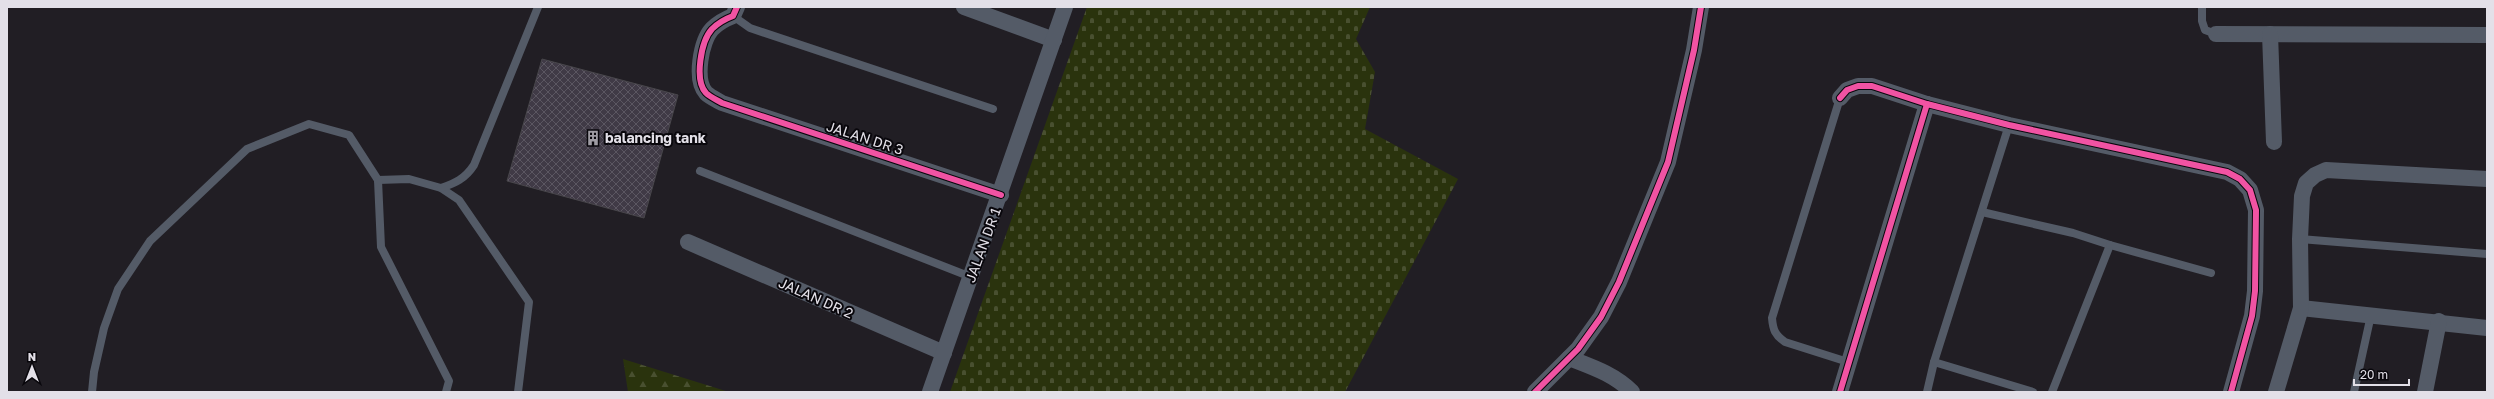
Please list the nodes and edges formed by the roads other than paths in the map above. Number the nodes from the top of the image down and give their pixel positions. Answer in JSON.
{"nodes":[{"id":1,"x":538,"y":7,"type":"edge"},
{"id":2,"x":964,"y":7,"type":"edge"},
{"id":3,"x":1065,"y":7,"type":"edge"},
{"id":4,"x":1701,"y":7,"type":"edge"},
{"id":5,"x":2202,"y":7,"type":"edge"},
{"id":6,"x":735,"y":12,"type":"edge"},
{"id":7,"x":2216,"y":34,"type":"joint"},
{"id":8,"x":2270,"y":34,"type":"junction"},
{"id":9,"x":2487,"y":35,"type":"edge"},
{"id":10,"x":1054,"y":40,"type":"junction"},
{"id":11,"x":1840,"y":98,"type":"joint"},
{"id":12,"x":1927,"y":104,"type":"junction"},
{"id":13,"x":993,"y":109,"type":"dead end"},
{"id":14,"x":2009,"y":125,"type":"junction"},
{"id":15,"x":2274,"y":142,"type":"dead end"},
{"id":16,"x":700,"y":171,"type":"dead end"},
{"id":17,"x":2487,"y":179,"type":"edge"},
{"id":18,"x":378,"y":180,"type":"junction"},
{"id":19,"x":441,"y":188,"type":"junction"},
{"id":20,"x":1001,"y":195,"type":"junction"},
{"id":21,"x":1982,"y":212,"type":"junction"},
{"id":22,"x":2300,"y":239,"type":"junction"},
{"id":23,"x":688,"y":242,"type":"dead end"},
{"id":24,"x":2110,"y":245,"type":"junction"},
{"id":25,"x":2487,"y":254,"type":"edge"},
{"id":26,"x":2211,"y":273,"type":"dead end"},
{"id":27,"x":971,"y":276,"type":"junction"},
{"id":28,"x":2301,"y":308,"type":"junction"},
{"id":29,"x":2371,"y":315,"type":"junction"},
{"id":30,"x":2439,"y":321,"type":"junction"},
{"id":31,"x":2487,"y":328,"type":"edge"},
{"id":32,"x":944,"y":353,"type":"junction"},
{"id":33,"x":1569,"y":358,"type":"junction"},
{"id":34,"x":1848,"y":362,"type":"junction"},
{"id":35,"x":1934,"y":362,"type":"junction"},
{"id":36,"x":92,"y":392,"type":"edge"},
{"id":37,"x":446,"y":392,"type":"edge"},
{"id":38,"x":518,"y":392,"type":"edge"},
{"id":39,"x":930,"y":392,"type":"edge"},
{"id":40,"x":1535,"y":392,"type":"edge"},
{"id":41,"x":1632,"y":392,"type":"edge"},
{"id":42,"x":1840,"y":392,"type":"edge"},
{"id":43,"x":1927,"y":392,"type":"edge"},
{"id":44,"x":2033,"y":392,"type":"edge"},
{"id":45,"x":2052,"y":392,"type":"edge"},
{"id":46,"x":2231,"y":392,"type":"edge"},
{"id":47,"x":2276,"y":392,"type":"edge"},
{"id":48,"x":2354,"y":392,"type":"edge"},
{"id":49,"x":2425,"y":392,"type":"edge"}],
"edges":[{"from":1,"to":19,"type":"lane"},
{"from":2,"to":10,"type":"street"},
{"from":3,"to":10,"type":"street","name":"JALAN DR 1"},
{"from":4,"to":33,"type":"street"},
{"from":5,"to":7,"type":"lane"},
{"from":6,"to":13,"type":"lane"},
{"from":6,"to":20,"type":"street","name":"JALAN DR 3"},
{"from":7,"to":8,"type":"street"},
{"from":8,"to":9,"type":"street"},
{"from":8,"to":15,"type":"street"},
{"from":10,"to":20,"type":"street","name":"JALAN DR 1"},
{"from":11,"to":12,"type":"street"},
{"from":11,"to":34,"type":"lane"},
{"from":12,"to":14,"type":"street"},
{"from":12,"to":34,"type":"street"},
{"from":14,"to":21,"type":"lane"},
{"from":14,"to":46,"type":"street"},
{"from":16,"to":27,"type":"lane"},
{"from":17,"to":22,"type":"street"},
{"from":18,"to":19,"type":"lane"},
{"from":18,"to":36,"type":"lane"},
{"from":18,"to":37,"type":"lane"},
{"from":19,"to":38,"type":"lane"},
{"from":20,"to":27,"type":"street","name":"JALAN DR 1"},
{"from":21,"to":24,"type":"lane"},
{"from":21,"to":35,"type":"lane"},
{"from":22,"to":25,"type":"lane"},
{"from":22,"to":28,"type":"street"},
{"from":23,"to":32,"type":"street","name":"JALAN DR 2"},
{"from":24,"to":26,"type":"lane"},
{"from":24,"to":45,"type":"lane"},
{"from":27,"to":32,"type":"street","name":"JALAN DR 1"},
{"from":28,"to":29,"type":"street"},
{"from":28,"to":47,"type":"street"},
{"from":29,"to":30,"type":"street"},
{"from":29,"to":48,"type":"lane"},
{"from":30,"to":31,"type":"street"},
{"from":30,"to":49,"type":"street"},
{"from":32,"to":39,"type":"street","name":"JALAN DR 1"},
{"from":33,"to":40,"type":"street"},
{"from":33,"to":41,"type":"street"},
{"from":34,"to":42,"type":"street"},
{"from":35,"to":43,"type":"lane"},
{"from":35,"to":44,"type":"lane"}]}
